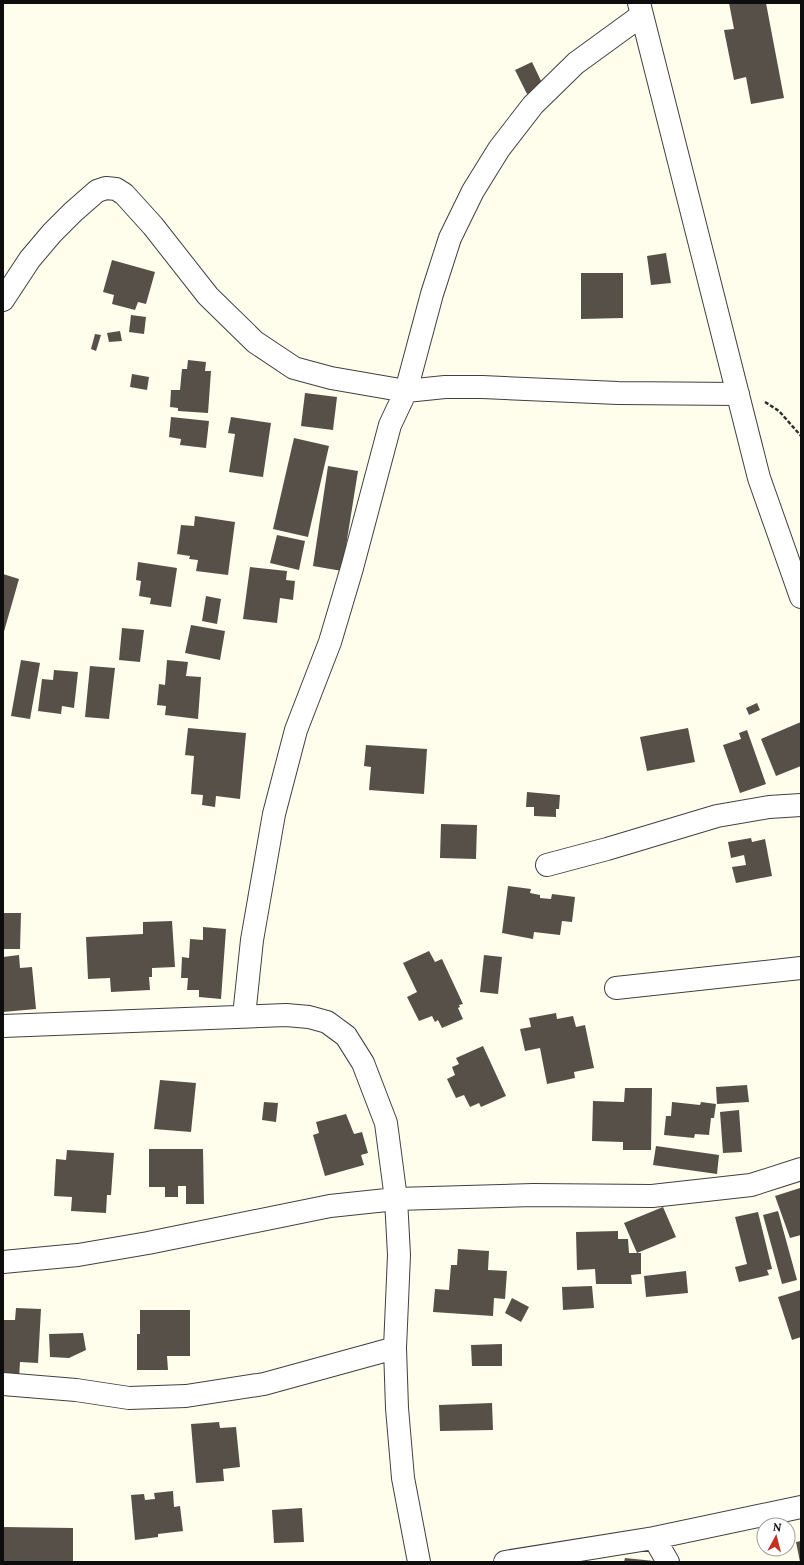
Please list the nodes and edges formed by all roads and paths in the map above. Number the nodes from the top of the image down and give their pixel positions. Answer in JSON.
{"nodes":[{"id":1,"x":641,"y":9,"type":"edge"},
{"id":2,"x":3,"y":300,"type":"edge"},
{"id":3,"x":406,"y":391,"type":"junction"},
{"id":4,"x":738,"y":394,"type":"junction"},
{"id":5,"x":801,"y":436,"type":"edge"},
{"id":6,"x":801,"y":597,"type":"edge"},
{"id":7,"x":801,"y":805,"type":"edge"},
{"id":8,"x":547,"y":865,"type":"dead end"},
{"id":9,"x":801,"y":968,"type":"edge"},
{"id":10,"x":616,"y":988,"type":"dead end"},
{"id":11,"x":244,"y":1016,"type":"junction"},
{"id":12,"x":3,"y":1026,"type":"edge"},
{"id":13,"x":801,"y":1169,"type":"edge"},
{"id":14,"x":396,"y":1200,"type":"junction"},
{"id":15,"x":3,"y":1262,"type":"edge"},
{"id":16,"x":395,"y":1348,"type":"junction"},
{"id":17,"x":3,"y":1384,"type":"edge"},
{"id":18,"x":801,"y":1507,"type":"edge"},
{"id":19,"x":654,"y":1538,"type":"junction"},
{"id":20,"x":419,"y":1562,"type":"edge"},
{"id":21,"x":505,"y":1562,"type":"edge"},
{"id":22,"x":668,"y":1562,"type":"edge"}],
"edges":[{"from":1,"to":3,"type":"street"},
{"from":1,"to":4,"type":"street"},
{"from":2,"to":3,"type":"street"},
{"from":3,"to":4,"type":"street"},
{"from":3,"to":11,"type":"street"},
{"from":4,"to":5,"type":"path"},
{"from":4,"to":6,"type":"street"},
{"from":7,"to":8,"type":"street"},
{"from":9,"to":10,"type":"street"},
{"from":11,"to":12,"type":"street"},
{"from":11,"to":14,"type":"street"},
{"from":13,"to":14,"type":"street"},
{"from":14,"to":15,"type":"street"},
{"from":14,"to":16,"type":"street"},
{"from":16,"to":17,"type":"street"},
{"from":16,"to":20,"type":"street"},
{"from":18,"to":19,"type":"street"},
{"from":19,"to":21,"type":"street"},
{"from":19,"to":22,"type":"street"}]}
